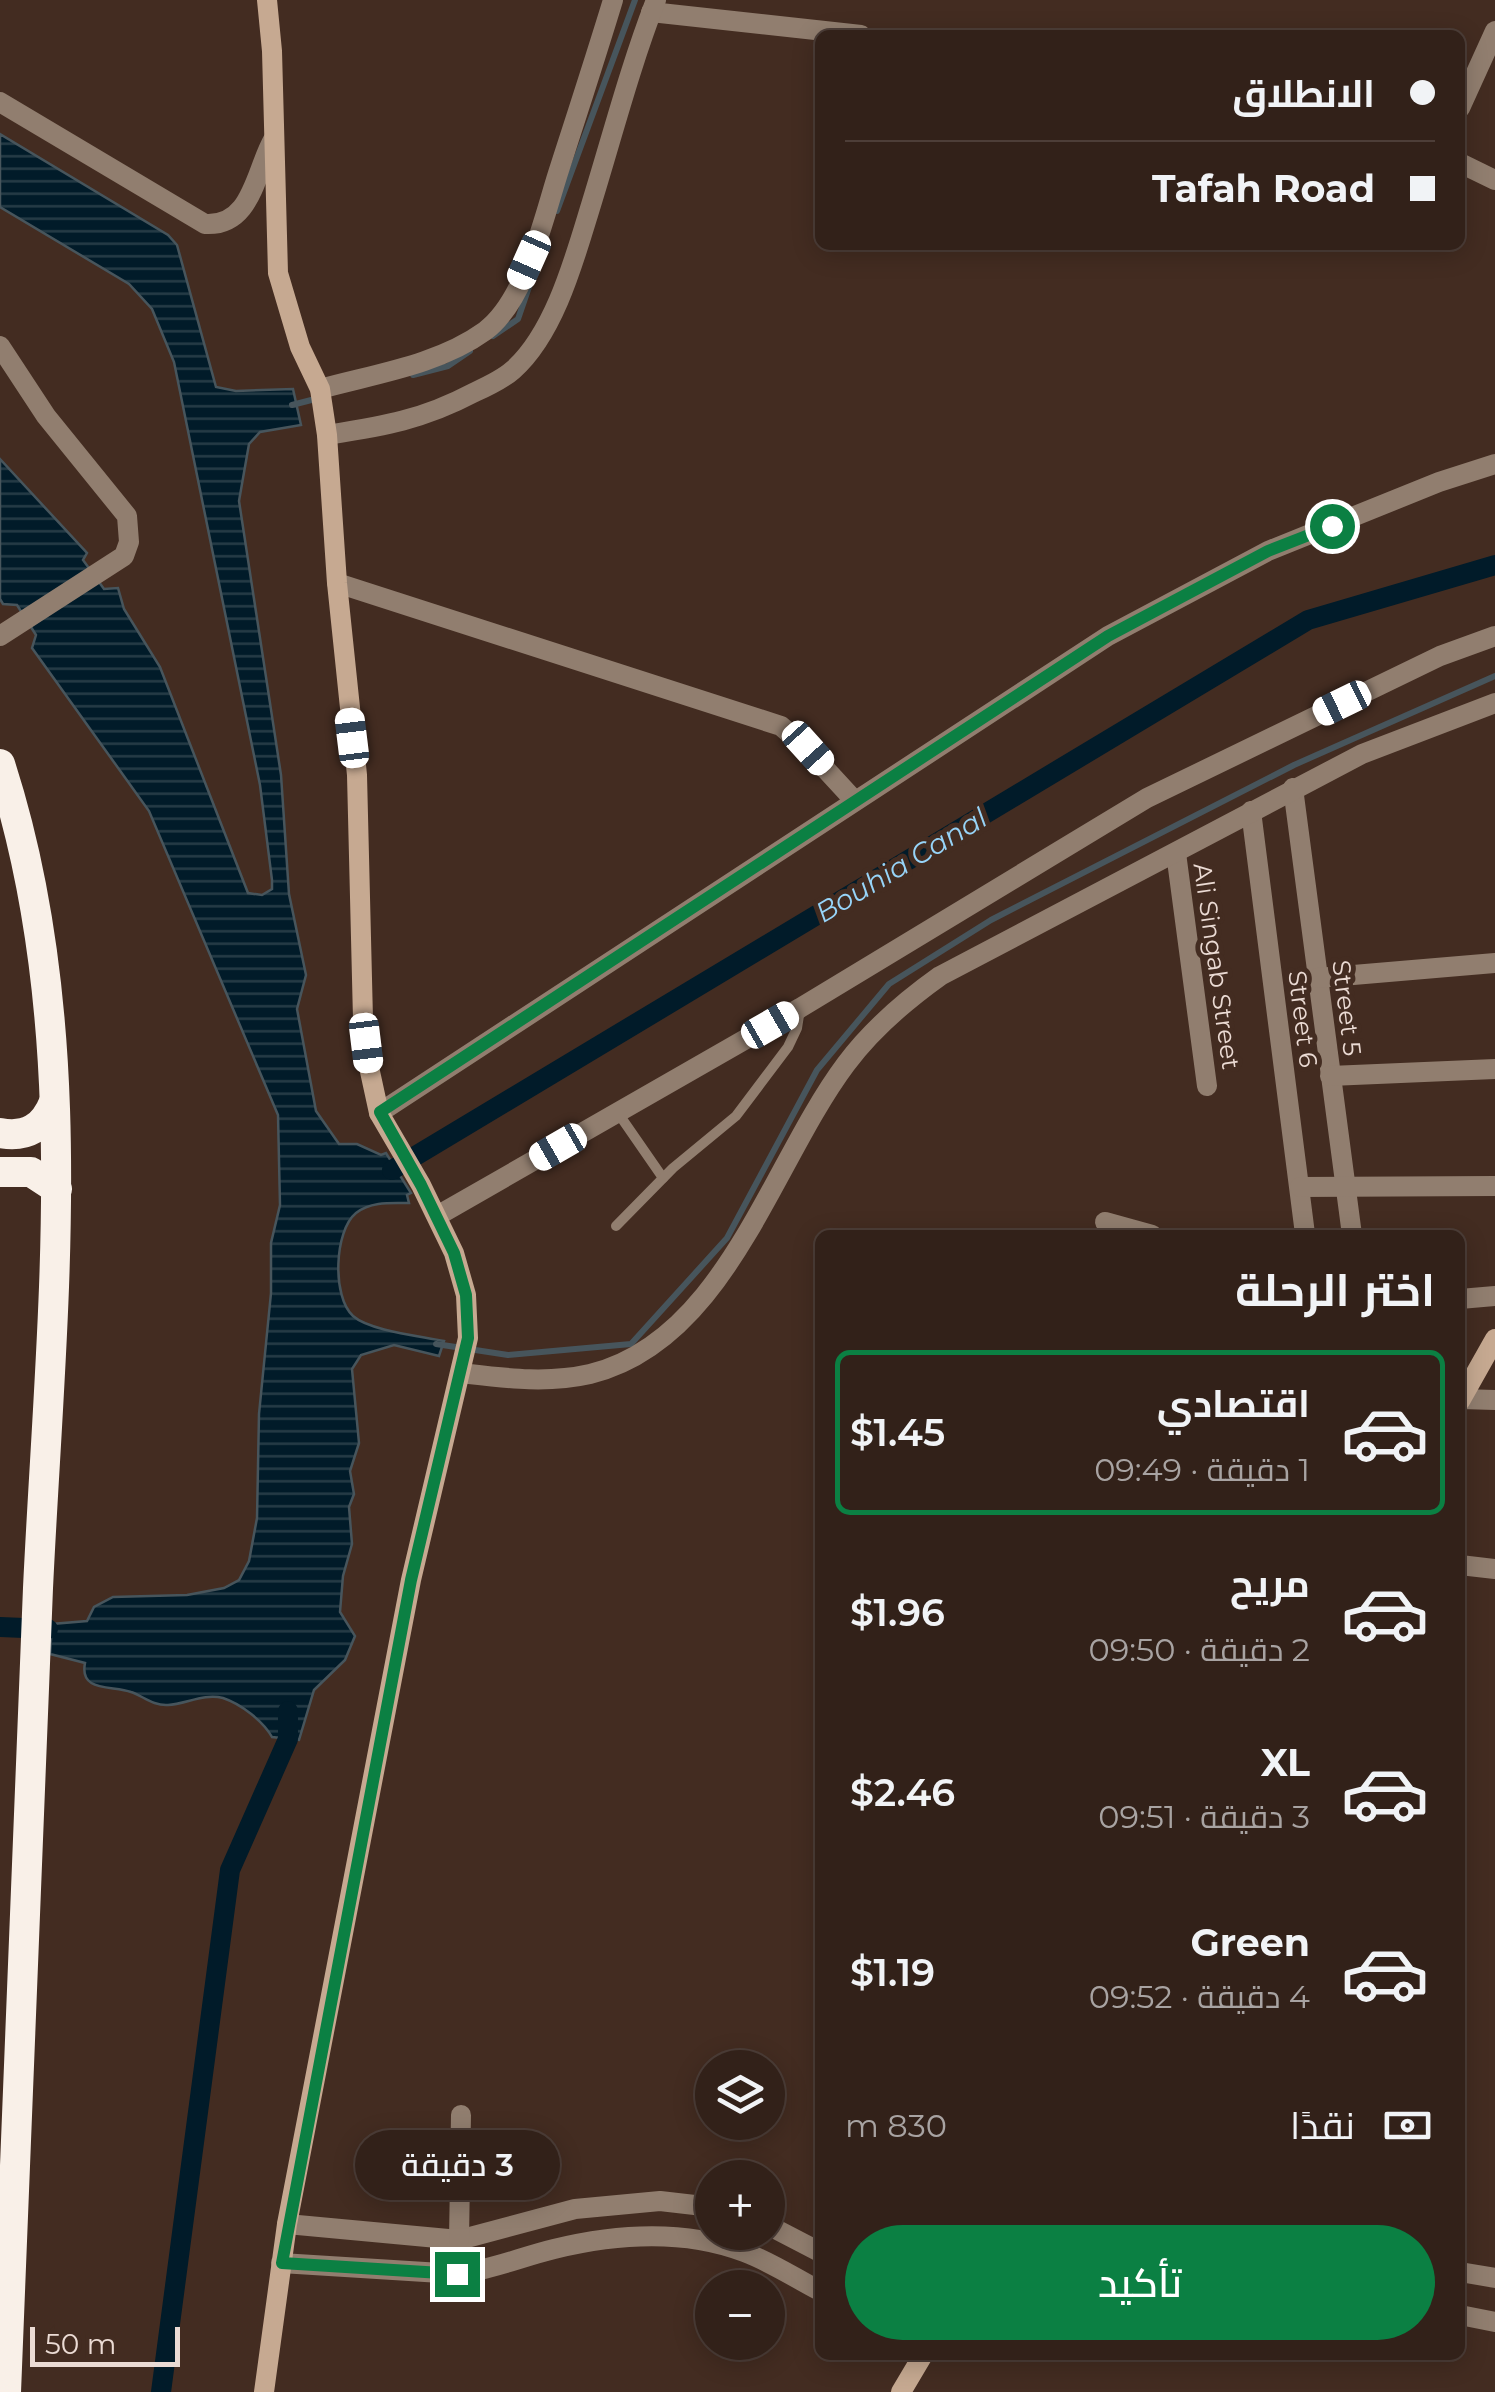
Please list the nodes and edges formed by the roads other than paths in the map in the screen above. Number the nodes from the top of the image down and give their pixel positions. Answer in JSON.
{"nodes":[{"id":1,"x":267,"y":0,"type":"edge"},
{"id":2,"x":613,"y":0,"type":"edge"},
{"id":3,"x":654,"y":6,"type":"edge"},
{"id":4,"x":825,"y":30,"type":"edge"},
{"id":5,"x":1495,"y":31,"type":"edge"},
{"id":6,"x":1465,"y":97,"type":"edge"},
{"id":7,"x":0,"y":102,"type":"edge"},
{"id":8,"x":273,"y":140,"type":"junction"},
{"id":9,"x":1465,"y":165,"type":"edge"},
{"id":10,"x":1495,"y":180,"type":"edge"},
{"id":11,"x":0,"y":346,"type":"edge"},
{"id":12,"x":321,"y":392,"type":"junction"},
{"id":13,"x":326,"y":429,"type":"junction"},
{"id":14,"x":1493,"y":462,"type":"edge"},
{"id":15,"x":337,"y":583,"type":"junction"},
{"id":16,"x":0,"y":636,"type":"edge"},
{"id":17,"x":1495,"y":636,"type":"edge"},
{"id":18,"x":1495,"y":703,"type":"edge"},
{"id":19,"x":0,"y":764,"type":"edge"},
{"id":20,"x":1293,"y":788,"type":"junction"},
{"id":21,"x":854,"y":800,"type":"junction"},
{"id":22,"x":1251,"y":812,"type":"junction"},
{"id":23,"x":1176,"y":853,"type":"junction"},
{"id":24,"x":1495,"y":963,"type":"edge"},
{"id":25,"x":1318,"y":978,"type":"junction"},
{"id":26,"x":800,"y":1008,"type":"junction"},
{"id":27,"x":1495,"y":1068,"type":"edge"},
{"id":28,"x":1330,"y":1076,"type":"junction"},
{"id":29,"x":1208,"y":1086,"type":"dead end"},
{"id":30,"x":54,"y":1102,"type":"junction"},
{"id":31,"x":380,"y":1112,"type":"junction"},
{"id":32,"x":618,"y":1112,"type":"junction"},
{"id":33,"x":0,"y":1133,"type":"edge"},
{"id":34,"x":0,"y":1172,"type":"edge"},
{"id":35,"x":663,"y":1178,"type":"junction"},
{"id":36,"x":1495,"y":1186,"type":"edge"},
{"id":37,"x":1300,"y":1187,"type":"junction"},
{"id":38,"x":1345,"y":1188,"type":"junction"},
{"id":39,"x":58,"y":1189,"type":"junction"},
{"id":40,"x":437,"y":1216,"type":"junction"},
{"id":41,"x":1105,"y":1222,"type":"dead end"},
{"id":42,"x":616,"y":1226,"type":"dead end"},
{"id":43,"x":1134,"y":1230,"type":"edge"},
{"id":44,"x":1305,"y":1230,"type":"edge"},
{"id":45,"x":1351,"y":1230,"type":"edge"},
{"id":46,"x":1495,"y":1296,"type":"edge"},
{"id":47,"x":1465,"y":1299,"type":"edge"},
{"id":48,"x":1495,"y":1339,"type":"edge"},
{"id":49,"x":462,"y":1366,"type":"junction"},
{"id":50,"x":1465,"y":1389,"type":"edge"},
{"id":51,"x":1465,"y":1395,"type":"edge"},
{"id":52,"x":1495,"y":1400,"type":"edge"},
{"id":53,"x":1465,"y":1566,"type":"edge"},
{"id":54,"x":1495,"y":1570,"type":"edge"},
{"id":55,"x":461,"y":2115,"type":"dead end"},
{"id":56,"x":695,"y":2206,"type":"edge"},
{"id":57,"x":287,"y":2224,"type":"junction"},
{"id":58,"x":785,"y":2234,"type":"edge"},
{"id":59,"x":459,"y":2240,"type":"junction"},
{"id":60,"x":815,"y":2249,"type":"edge"},
{"id":61,"x":282,"y":2263,"type":"junction"},
{"id":62,"x":1465,"y":2273,"type":"edge"},
{"id":63,"x":1495,"y":2278,"type":"edge"},
{"id":64,"x":815,"y":2288,"type":"edge"},
{"id":65,"x":1465,"y":2316,"type":"edge"},
{"id":66,"x":1495,"y":2322,"type":"edge"},
{"id":67,"x":919,"y":2360,"type":"edge"},
{"id":68,"x":6,"y":2392,"type":"edge"},
{"id":69,"x":264,"y":2392,"type":"edge"},
{"id":70,"x":902,"y":2392,"type":"edge"}],
"edges":[{"from":1,"to":8,"type":"street"},
{"from":2,"to":12,"type":"street"},
{"from":3,"to":4,"type":"street"},
{"from":3,"to":13,"type":"street"},
{"from":5,"to":6,"type":"street"},
{"from":7,"to":8,"type":"street"},
{"from":8,"to":12,"type":"street"},
{"from":9,"to":10,"type":"street"},
{"from":11,"to":16,"type":"street"},
{"from":12,"to":13,"type":"street"},
{"from":13,"to":15,"type":"street"},
{"from":14,"to":21,"type":"street"},
{"from":15,"to":21,"type":"street"},
{"from":15,"to":31,"type":"street"},
{"from":17,"to":26,"type":"street"},
{"from":18,"to":20,"type":"street"},
{"from":19,"to":30,"type":"highway"},
{"from":20,"to":22,"type":"street"},
{"from":20,"to":25,"type":"street","name":"Street 5"},
{"from":21,"to":31,"type":"street"},
{"from":22,"to":23,"type":"street"},
{"from":22,"to":37,"type":"street","name":"Street 6"},
{"from":23,"to":29,"type":"street","name":"Ali Singab Street"},
{"from":23,"to":49,"type":"street"},
{"from":24,"to":25,"type":"street"},
{"from":25,"to":28,"type":"street","name":"Street 5"},
{"from":26,"to":32,"type":"street"},
{"from":26,"to":35,"type":"lane"},
{"from":27,"to":28,"type":"street"},
{"from":28,"to":38,"type":"street","name":"Street 5"},
{"from":30,"to":33,"type":"highway"},
{"from":30,"to":39,"type":"highway"},
{"from":31,"to":40,"type":"street"},
{"from":32,"to":35,"type":"lane"},
{"from":32,"to":40,"type":"street"},
{"from":34,"to":39,"type":"highway"},
{"from":35,"to":42,"type":"lane"},
{"from":36,"to":38,"type":"street"},
{"from":37,"to":38,"type":"street"},
{"from":37,"to":44,"type":"street","name":"Street 6"},
{"from":38,"to":45,"type":"street","name":"Street 5"},
{"from":39,"to":68,"type":"highway"},
{"from":40,"to":49,"type":"street"},
{"from":41,"to":43,"type":"street"},
{"from":46,"to":47,"type":"street"},
{"from":48,"to":50,"type":"street"},
{"from":49,"to":57,"type":"street"},
{"from":51,"to":52,"type":"street"},
{"from":53,"to":54,"type":"street"},
{"from":55,"to":59,"type":"street"},
{"from":56,"to":59,"type":"street"},
{"from":57,"to":59,"type":"street"},
{"from":57,"to":61,"type":"street"},
{"from":58,"to":60,"type":"street"},
{"from":61,"to":64,"type":"street"},
{"from":61,"to":69,"type":"street"},
{"from":62,"to":63,"type":"street"},
{"from":65,"to":66,"type":"street"},
{"from":67,"to":70,"type":"street"}]}
